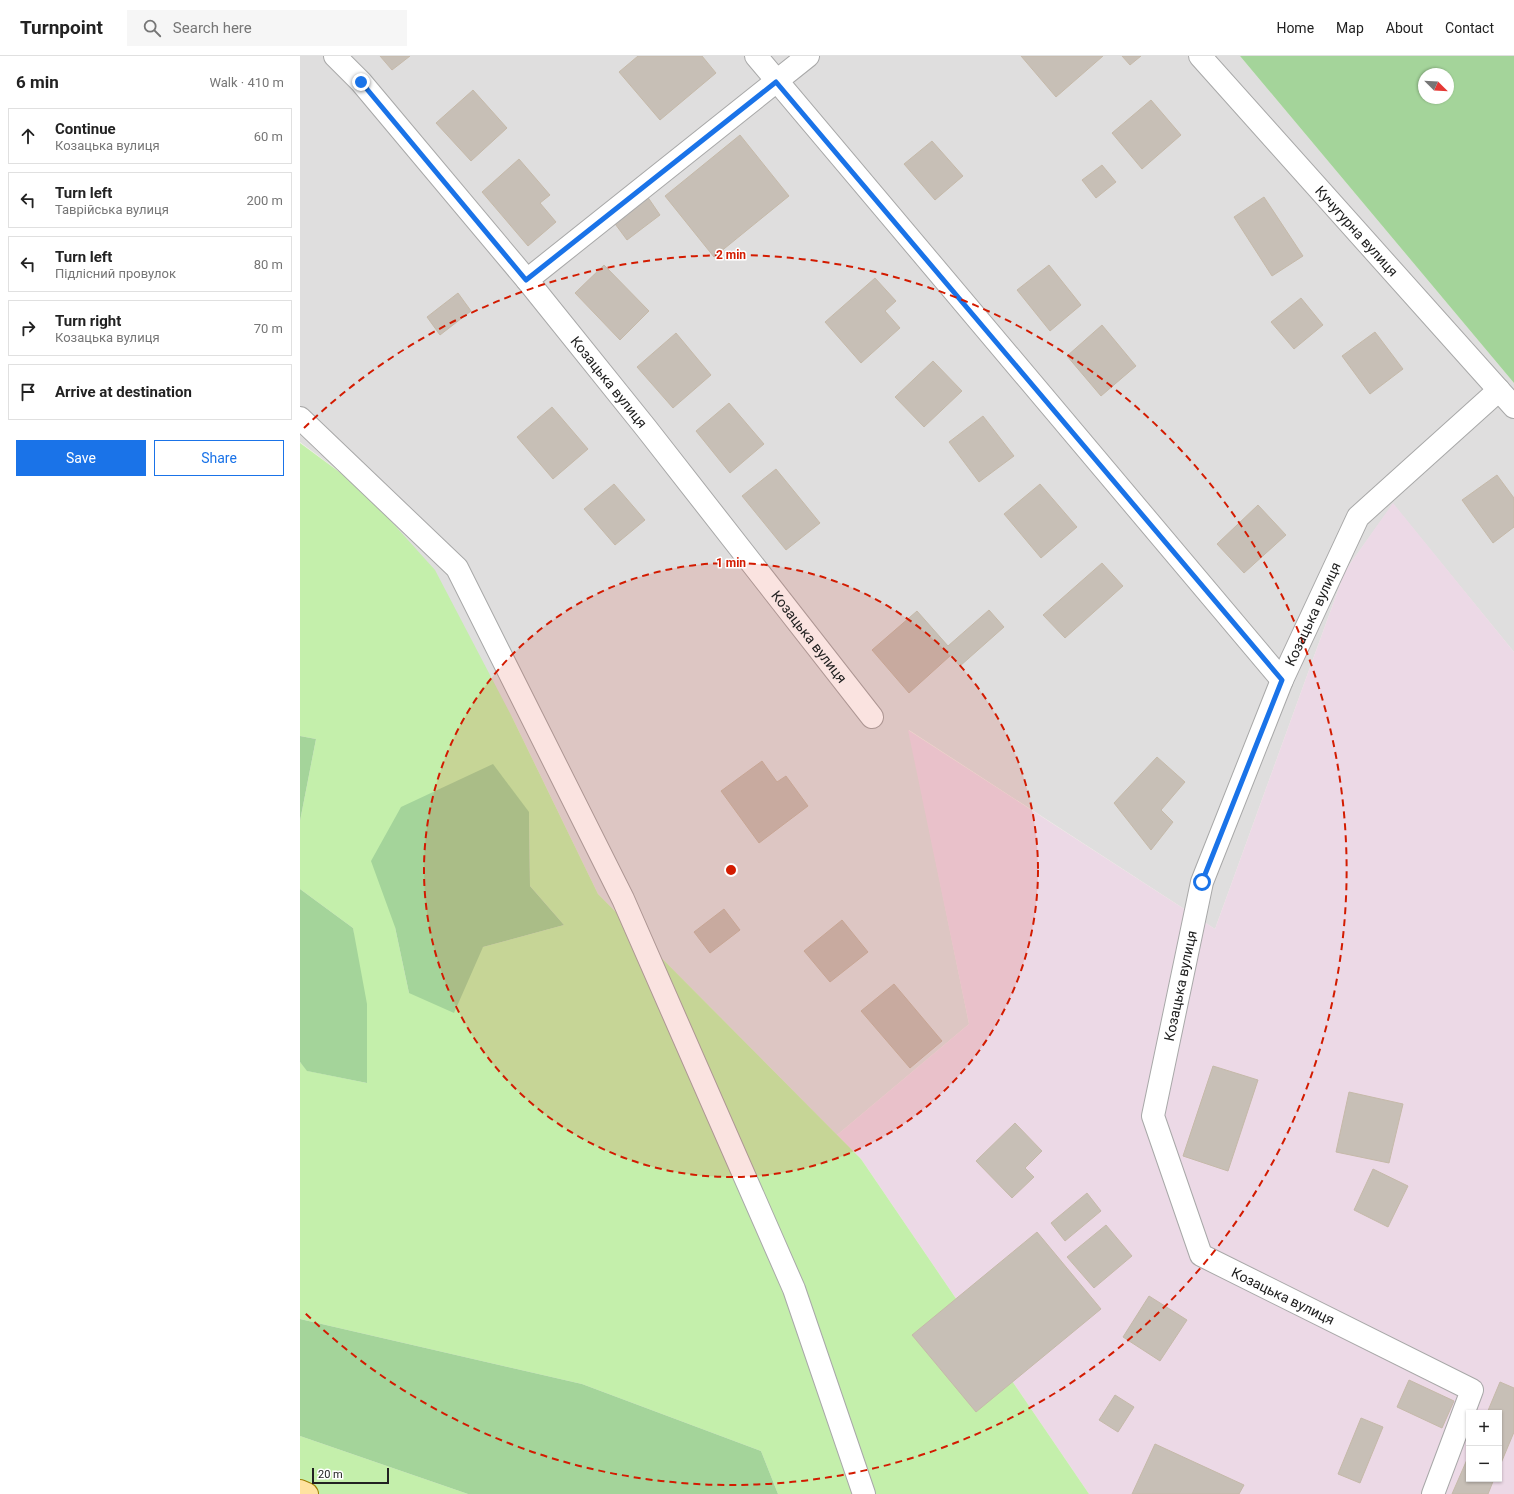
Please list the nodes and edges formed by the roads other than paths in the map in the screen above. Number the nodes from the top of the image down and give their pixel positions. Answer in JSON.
{"nodes":[{"id":1,"x":335,"y":56,"type":"edge"},
{"id":2,"x":756,"y":56,"type":"edge"},
{"id":3,"x":808,"y":56,"type":"edge"},
{"id":4,"x":1200,"y":56,"type":"edge"},
{"id":5,"x":776,"y":82,"type":"junction"},
{"id":6,"x":526,"y":280,"type":"junction"},
{"id":7,"x":1499,"y":390,"type":"junction"},
{"id":8,"x":1514,"y":407,"type":"edge"},
{"id":9,"x":300,"y":418,"type":"edge"},
{"id":10,"x":1282,"y":680,"type":"junction"},
{"id":11,"x":872,"y":717,"type":"dead end"},
{"id":12,"x":300,"y":1491,"type":"edge"},
{"id":13,"x":307,"y":1494,"type":"edge"},
{"id":14,"x":864,"y":1494,"type":"edge"},
{"id":15,"x":1433,"y":1494,"type":"edge"}],
"edges":[{"from":1,"to":6,"type":"street","name":"Козацька вулиця"},
{"from":2,"to":5,"type":"street"},
{"from":3,"to":5,"type":"street"},
{"from":4,"to":7,"type":"street","name":"Кучугурна вулиця"},
{"from":5,"to":6,"type":"street"},
{"from":5,"to":10,"type":"street"},
{"from":6,"to":11,"type":"street","name":"Козацька вулиця"},
{"from":7,"to":8,"type":"street","name":"Кучугурна вулиця"},
{"from":7,"to":10,"type":"street","name":"Козацька вулиця"},
{"from":9,"to":14,"type":"street"},
{"from":10,"to":15,"type":"street","name":"Козацька вулиця"},
{"from":12,"to":13,"type":"main road"}]}
